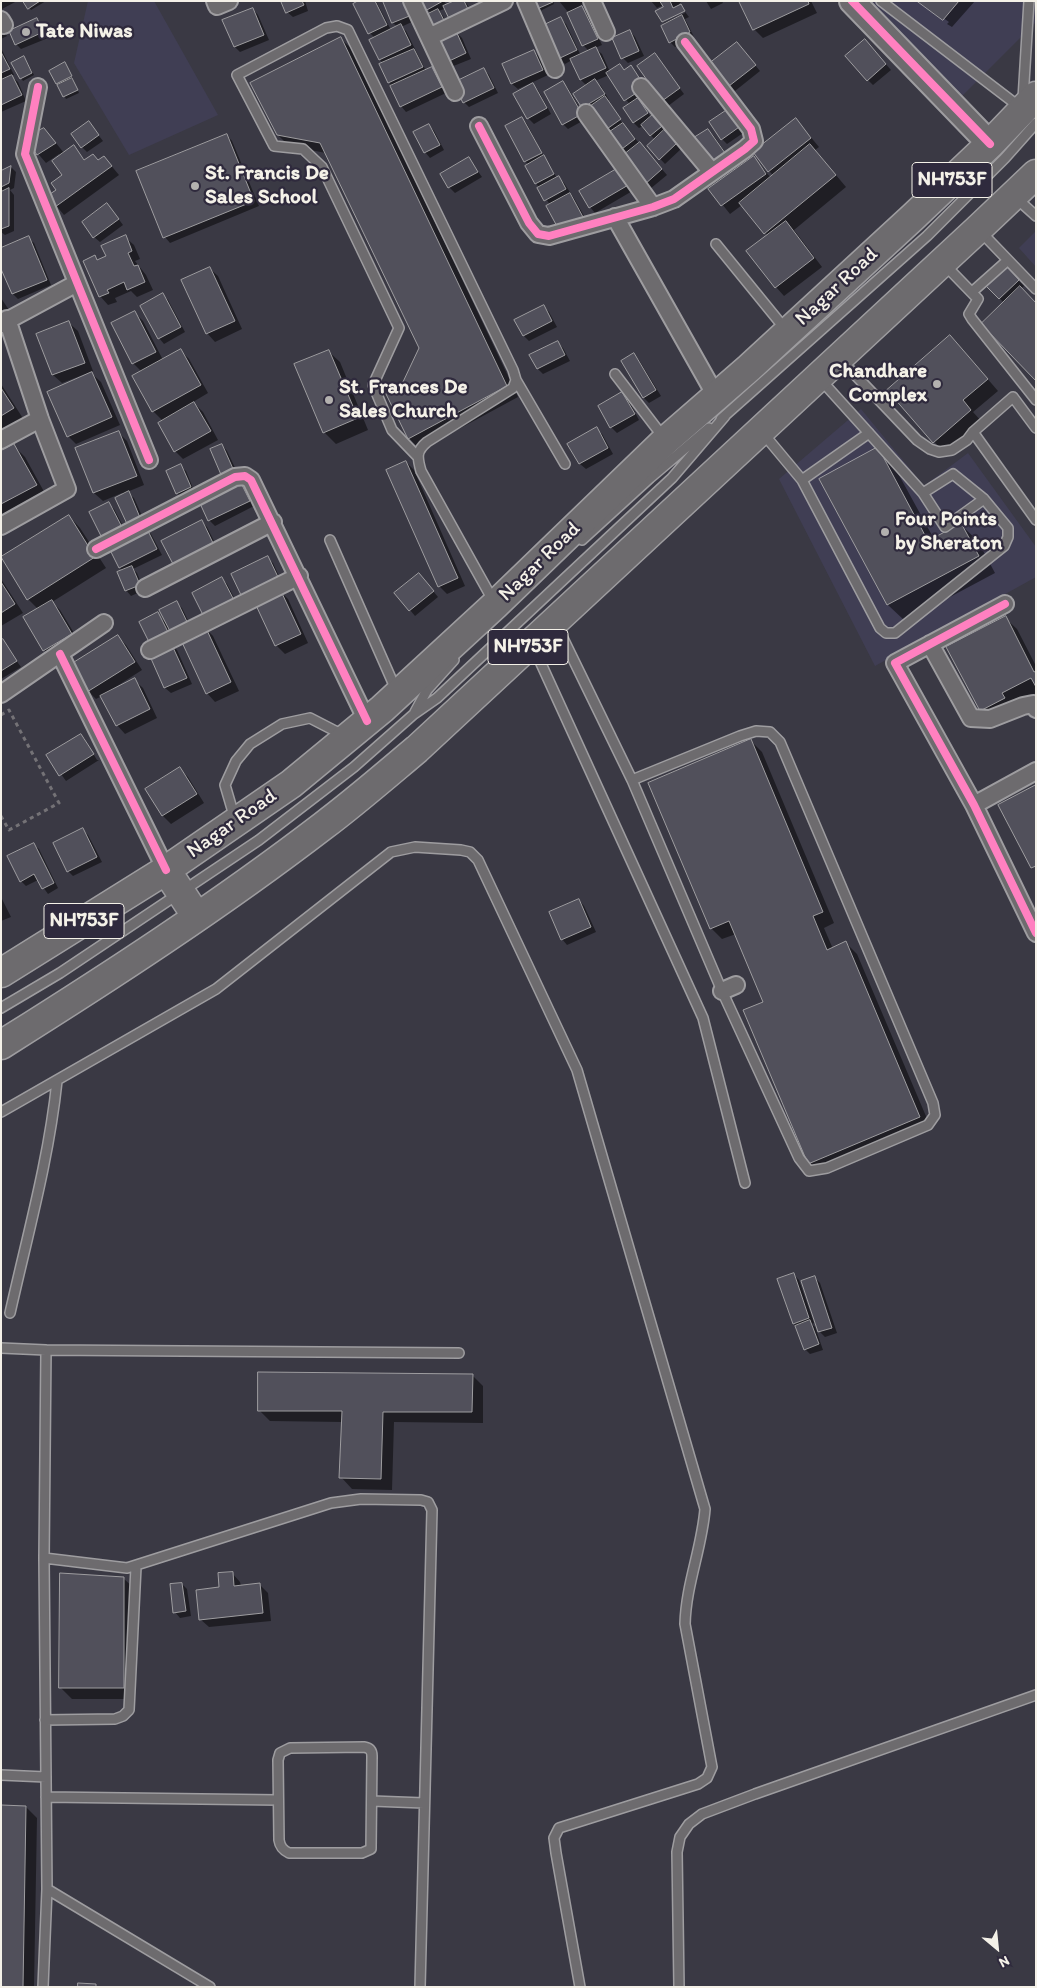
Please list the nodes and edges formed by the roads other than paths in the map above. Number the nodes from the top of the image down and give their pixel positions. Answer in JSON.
{"nodes":[{"id":1,"x":215,"y":1,"type":"edge"},
{"id":2,"x":228,"y":1,"type":"edge"},
{"id":3,"x":412,"y":1,"type":"edge"},
{"id":4,"x":504,"y":1,"type":"edge"},
{"id":5,"x":526,"y":1,"type":"edge"},
{"id":6,"x":592,"y":1,"type":"edge"},
{"id":7,"x":852,"y":1,"type":"edge"},
{"id":8,"x":881,"y":1,"type":"edge"},
{"id":9,"x":1030,"y":1,"type":"edge"},
{"id":10,"x":606,"y":32,"type":"dead end"},
{"id":11,"x":429,"y":37,"type":"junction"},
{"id":12,"x":685,"y":42,"type":"dead end"},
{"id":13,"x":556,"y":69,"type":"dead end"},
{"id":14,"x":38,"y":87,"type":"dead end"},
{"id":15,"x":641,"y":87,"type":"dead end"},
{"id":16,"x":455,"y":92,"type":"dead end"},
{"id":17,"x":1031,"y":110,"type":"edge"},
{"id":18,"x":586,"y":113,"type":"dead end"},
{"id":19,"x":479,"y":126,"type":"dead end"},
{"id":20,"x":990,"y":144,"type":"junction"},
{"id":21,"x":712,"y":172,"type":"junction"},
{"id":22,"x":1036,"y":174,"type":"edge"},
{"id":23,"x":1014,"y":196,"type":"junction"},
{"id":24,"x":653,"y":207,"type":"junction"},
{"id":25,"x":1036,"y":216,"type":"edge"},
{"id":26,"x":615,"y":217,"type":"junction"},
{"id":27,"x":978,"y":229,"type":"junction"},
{"id":28,"x":716,"y":244,"type":"dead end"},
{"id":29,"x":1008,"y":260,"type":"junction"},
{"id":30,"x":942,"y":262,"type":"junction"},
{"id":31,"x":77,"y":283,"type":"junction"},
{"id":32,"x":1036,"y":289,"type":"edge"},
{"id":33,"x":972,"y":292,"type":"junction"},
{"id":34,"x":4,"y":322,"type":"edge"},
{"id":35,"x":788,"y":332,"type":"junction"},
{"id":36,"x":839,"y":357,"type":"junction"},
{"id":37,"x":615,"y":374,"type":"dead end"},
{"id":38,"x":818,"y":377,"type":"junction"},
{"id":39,"x":516,"y":380,"type":"junction"},
{"id":40,"x":1036,"y":400,"type":"edge"},
{"id":41,"x":721,"y":406,"type":"junction"},
{"id":42,"x":40,"y":419,"type":"junction"},
{"id":43,"x":1036,"y":428,"type":"edge"},
{"id":44,"x":761,"y":430,"type":"junction"},
{"id":45,"x":973,"y":432,"type":"junction"},
{"id":46,"x":869,"y":433,"type":"junction"},
{"id":47,"x":1,"y":440,"type":"edge"},
{"id":48,"x":665,"y":441,"type":"junction"},
{"id":49,"x":417,"y":456,"type":"junction"},
{"id":50,"x":149,"y":460,"type":"dead end"},
{"id":51,"x":565,"y":464,"type":"dead end"},
{"id":52,"x":802,"y":480,"type":"junction"},
{"id":53,"x":923,"y":493,"type":"junction"},
{"id":54,"x":984,"y":499,"type":"junction"},
{"id":55,"x":1036,"y":520,"type":"edge"},
{"id":56,"x":273,"y":522,"type":"junction"},
{"id":57,"x":1,"y":526,"type":"edge"},
{"id":58,"x":330,"y":540,"type":"dead end"},
{"id":59,"x":96,"y":548,"type":"dead end"},
{"id":60,"x":573,"y":548,"type":"dead end"},
{"id":61,"x":299,"y":576,"type":"junction"},
{"id":62,"x":144,"y":588,"type":"dead end"},
{"id":63,"x":496,"y":604,"type":"junction"},
{"id":64,"x":1005,"y":604,"type":"dead end"},
{"id":65,"x":555,"y":622,"type":"junction"},
{"id":66,"x":104,"y":623,"type":"dead end"},
{"id":67,"x":532,"y":644,"type":"junction"},
{"id":68,"x":930,"y":644,"type":"junction"},
{"id":69,"x":150,"y":650,"type":"dead end"},
{"id":70,"x":459,"y":653,"type":"dead end"},
{"id":71,"x":60,"y":654,"type":"junction"},
{"id":72,"x":1,"y":694,"type":"edge"},
{"id":73,"x":406,"y":704,"type":"junction"},
{"id":74,"x":1036,"y":709,"type":"edge"},
{"id":75,"x":358,"y":729,"type":"junction"},
{"id":76,"x":1036,"y":771,"type":"edge"},
{"id":77,"x":632,"y":780,"type":"junction"},
{"id":78,"x":974,"y":805,"type":"junction"},
{"id":79,"x":236,"y":822,"type":"junction"},
{"id":80,"x":166,"y":870,"type":"junction"},
{"id":81,"x":180,"y":893,"type":"junction"},
{"id":82,"x":197,"y":917,"type":"junction"},
{"id":83,"x":1036,"y":933,"type":"edge"},
{"id":84,"x":1,"y":973,"type":"edge"},
{"id":85,"x":1,"y":1008,"type":"edge"},
{"id":86,"x":1,"y":1045,"type":"edge"},
{"id":87,"x":57,"y":1081,"type":"junction"},
{"id":88,"x":1,"y":1112,"type":"edge"},
{"id":89,"x":745,"y":1183,"type":"dead end"},
{"id":90,"x":10,"y":1314,"type":"dead end"},
{"id":91,"x":1,"y":1348,"type":"edge"},
{"id":92,"x":46,"y":1350,"type":"junction"},
{"id":93,"x":459,"y":1353,"type":"dead end"},
{"id":94,"x":44,"y":1558,"type":"junction"},
{"id":95,"x":136,"y":1567,"type":"junction"},
{"id":96,"x":1036,"y":1695,"type":"edge"},
{"id":97,"x":45,"y":1720,"type":"junction"},
{"id":98,"x":1,"y":1775,"type":"edge"},
{"id":99,"x":46,"y":1777,"type":"junction"},
{"id":100,"x":46,"y":1797,"type":"junction"},
{"id":101,"x":278,"y":1800,"type":"junction"},
{"id":102,"x":372,"y":1801,"type":"junction"},
{"id":103,"x":424,"y":1803,"type":"junction"},
{"id":104,"x":47,"y":1889,"type":"junction"},
{"id":105,"x":43,"y":1987,"type":"edge"},
{"id":106,"x":210,"y":1987,"type":"edge"},
{"id":107,"x":420,"y":1987,"type":"edge"},
{"id":108,"x":580,"y":1987,"type":"edge"},
{"id":109,"x":679,"y":1987,"type":"edge"}],
"edges":[{"from":1,"to":2,"type":"street"},
{"from":3,"to":11,"type":"street"},
{"from":4,"to":11,"type":"street"},
{"from":5,"to":13,"type":"street"},
{"from":6,"to":10,"type":"street"},
{"from":7,"to":20,"type":"street"},
{"from":8,"to":17,"type":"lane"},
{"from":9,"to":17,"type":"lane"},
{"from":11,"to":16,"type":"street"},
{"from":12,"to":21,"type":"street"},
{"from":14,"to":31,"type":"street"},
{"from":15,"to":21,"type":"street"},
{"from":17,"to":20,"type":"highway","name":"Nagar Road","number":"NH753F"},
{"from":17,"to":41,"type":"lane"},
{"from":18,"to":24,"type":"street"},
{"from":19,"to":26,"type":"street"},
{"from":20,"to":35,"type":"highway","name":"Nagar Road","number":"NH753F"},
{"from":21,"to":24,"type":"street"},
{"from":22,"to":23,"type":"highway","number":"NH753F"},
{"from":23,"to":25,"type":"lane"},
{"from":23,"to":27,"type":"highway","number":"NH753F"},
{"from":24,"to":26,"type":"street"},
{"from":26,"to":41,"type":"street"},
{"from":27,"to":29,"type":"lane"},
{"from":27,"to":30,"type":"highway","number":"NH753F"},
{"from":28,"to":35,"type":"lane"},
{"from":29,"to":32,"type":"lane"},
{"from":29,"to":33,"type":"lane"},
{"from":30,"to":33,"type":"lane"},
{"from":30,"to":36,"type":"highway","number":"NH753F"},
{"from":31,"to":34,"type":"street"},
{"from":31,"to":50,"type":"street"},
{"from":33,"to":40,"type":"lane"},
{"from":34,"to":42,"type":"street"},
{"from":35,"to":41,"type":"highway","name":"Nagar Road","number":"NH753F"},
{"from":36,"to":38,"type":"highway","number":"NH753F"},
{"from":36,"to":45,"type":"lane"},
{"from":37,"to":48,"type":"lane"},
{"from":38,"to":44,"type":"highway","number":"NH753F"},
{"from":38,"to":46,"type":"lane"},
{"from":39,"to":49,"type":"lane"},
{"from":39,"to":49,"type":"lane"},
{"from":39,"to":51,"type":"lane"},
{"from":41,"to":48,"type":"highway","name":"Nagar Road","number":"NH753F"},
{"from":41,"to":60,"type":"lane"},
{"from":41,"to":73,"type":"lane"},
{"from":42,"to":47,"type":"street"},
{"from":42,"to":57,"type":"street"},
{"from":43,"to":45,"type":"lane"},
{"from":44,"to":52,"type":"lane"},
{"from":44,"to":65,"type":"highway","number":"NH753F"},
{"from":45,"to":55,"type":"lane"},
{"from":46,"to":52,"type":"lane"},
{"from":46,"to":53,"type":"lane"},
{"from":48,"to":63,"type":"highway","name":"Nagar Road","number":"NH753F"},
{"from":49,"to":63,"type":"lane"},
{"from":52,"to":54,"type":"lane"},
{"from":53,"to":54,"type":"lane"},
{"from":53,"to":54,"type":"lane"},
{"from":56,"to":59,"type":"street"},
{"from":56,"to":61,"type":"street"},
{"from":56,"to":62,"type":"street"},
{"from":58,"to":73,"type":"lane"},
{"from":61,"to":69,"type":"street"},
{"from":61,"to":75,"type":"street"},
{"from":63,"to":73,"type":"highway","name":"Nagar Road","number":"NH753F"},
{"from":64,"to":68,"type":"street"},
{"from":65,"to":67,"type":"highway","number":"NH753F"},
{"from":65,"to":77,"type":"lane"},
{"from":66,"to":71,"type":"street"},
{"from":67,"to":82,"type":"highway","number":"NH753F"},
{"from":67,"to":89,"type":"lane"},
{"from":68,"to":74,"type":"street"},
{"from":68,"to":78,"type":"street"},
{"from":70,"to":73,"type":"lane"},
{"from":71,"to":72,"type":"street"},
{"from":71,"to":80,"type":"street"},
{"from":73,"to":75,"type":"highway","name":"Nagar Road","number":"NH753F"},
{"from":73,"to":81,"type":"lane"},
{"from":75,"to":79,"type":"highway","name":"Nagar Road","number":"NH753F"},
{"from":75,"to":79,"type":"lane"},
{"from":76,"to":78,"type":"street"},
{"from":77,"to":77,"type":"lane"},
{"from":78,"to":83,"type":"street"},
{"from":79,"to":80,"type":"highway","name":"Nagar Road","number":"NH753F"},
{"from":80,"to":81,"type":"highway"},
{"from":80,"to":84,"type":"highway","name":"Nagar Road","number":"NH753F"},
{"from":81,"to":82,"type":"highway"},
{"from":81,"to":85,"type":"lane"},
{"from":82,"to":86,"type":"highway","number":"NH753F"},
{"from":87,"to":88,"type":"lane"},
{"from":87,"to":90,"type":"lane"},
{"from":87,"to":108,"type":"lane"},
{"from":91,"to":92,"type":"lane"},
{"from":92,"to":93,"type":"lane"},
{"from":92,"to":94,"type":"lane"},
{"from":94,"to":95,"type":"lane"},
{"from":94,"to":97,"type":"lane"},
{"from":95,"to":97,"type":"lane"},
{"from":95,"to":103,"type":"lane"},
{"from":96,"to":109,"type":"lane"},
{"from":97,"to":99,"type":"lane"},
{"from":98,"to":99,"type":"lane"},
{"from":99,"to":100,"type":"lane"},
{"from":100,"to":101,"type":"lane"},
{"from":100,"to":104,"type":"lane"},
{"from":101,"to":102,"type":"lane"},
{"from":101,"to":102,"type":"lane"},
{"from":102,"to":103,"type":"lane"},
{"from":103,"to":107,"type":"lane"},
{"from":104,"to":105,"type":"lane"},
{"from":104,"to":106,"type":"lane"}]}
